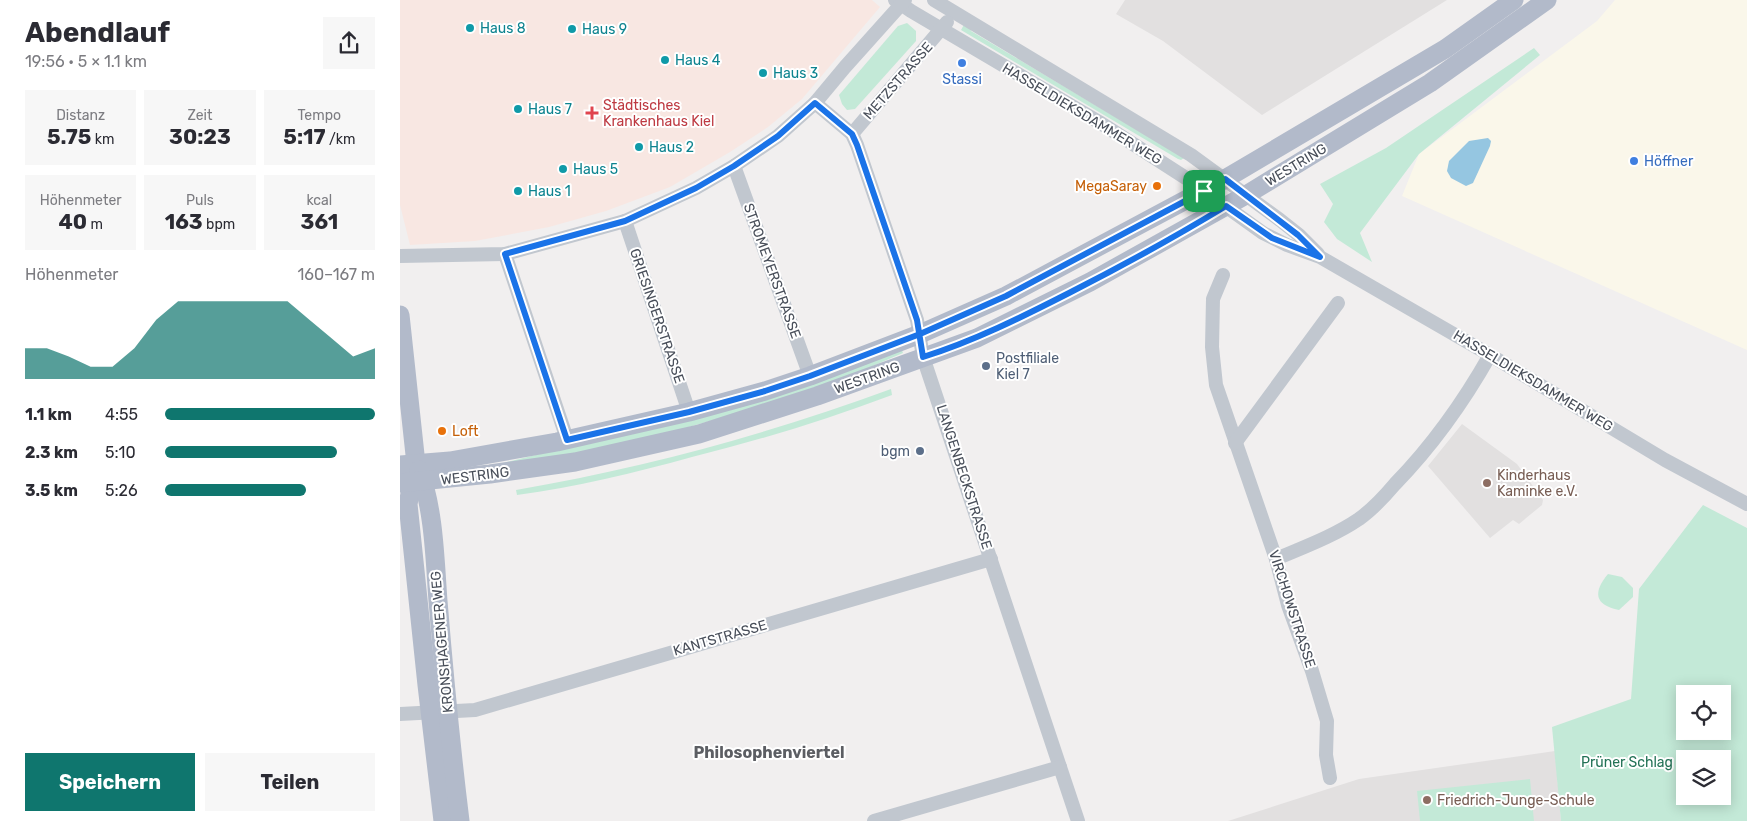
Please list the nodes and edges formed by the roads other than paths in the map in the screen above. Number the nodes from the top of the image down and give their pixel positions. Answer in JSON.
{"nodes":[{"id":1,"x":934,"y":0,"type":"edge"},
{"id":2,"x":1514,"y":0,"type":"edge"},
{"id":3,"x":1547,"y":0,"type":"edge"},
{"id":4,"x":900,"y":1,"type":"edge"},
{"id":5,"x":954,"y":13,"type":"junction"},
{"id":6,"x":942,"y":30,"type":"junction"},
{"id":7,"x":815,"y":103,"type":"junction"},
{"id":8,"x":852,"y":134,"type":"junction"},
{"id":9,"x":734,"y":166,"type":"junction"},
{"id":10,"x":1225,"y":179,"type":"junction"},
{"id":11,"x":1204,"y":191,"type":"junction"},
{"id":12,"x":1246,"y":195,"type":"junction"},
{"id":13,"x":1226,"y":206,"type":"junction"},
{"id":14,"x":625,"y":221,"type":"junction"},
{"id":15,"x":505,"y":254,"type":"junction"},
{"id":16,"x":400,"y":256,"type":"edge"},
{"id":17,"x":1320,"y":257,"type":"junction"},
{"id":18,"x":1223,"y":275,"type":"dead end"},
{"id":19,"x":1338,"y":302,"type":"dead end"},
{"id":20,"x":400,"y":316,"type":"edge"},
{"id":21,"x":920,"y":334,"type":"junction"},
{"id":22,"x":1490,"y":355,"type":"junction"},
{"id":23,"x":923,"y":357,"type":"junction"},
{"id":24,"x":810,"y":376,"type":"junction"},
{"id":25,"x":689,"y":412,"type":"junction"},
{"id":26,"x":567,"y":440,"type":"junction"},
{"id":27,"x":1235,"y":443,"type":"junction"},
{"id":28,"x":411,"y":475,"type":"edge"},
{"id":29,"x":1747,"y":504,"type":"edge"},
{"id":30,"x":991,"y":559,"type":"junction"},
{"id":31,"x":1276,"y":559,"type":"junction"},
{"id":32,"x":439,"y":713,"type":"junction"},
{"id":33,"x":400,"y":714,"type":"edge"},
{"id":34,"x":1060,"y":767,"type":"junction"},
{"id":35,"x":1330,"y":778,"type":"dead end"},
{"id":36,"x":443,"y":821,"type":"edge"},
{"id":37,"x":460,"y":821,"type":"edge"},
{"id":38,"x":874,"y":821,"type":"edge"},
{"id":39,"x":1078,"y":821,"type":"edge"}],
"edges":[{"from":1,"to":5,"type":"street","name":"HASSELDIEKSDAMMER WEG"},
{"from":2,"to":10,"type":"main road","name":"WESTRING"},
{"from":3,"to":12,"type":"main road","name":"WESTRING"},
{"from":4,"to":6,"type":"street","name":"HASSELDIEKSDAMMER WEG"},
{"from":4,"to":7,"type":"street"},
{"from":5,"to":6,"type":"street","name":"METZSTRASSE"},
{"from":5,"to":10,"type":"street","name":"HASSELDIEKSDAMMER WEG"},
{"from":6,"to":8,"type":"street","name":"METZSTRASSE"},
{"from":6,"to":11,"type":"street","name":"HASSELDIEKSDAMMER WEG"},
{"from":7,"to":8,"type":"street"},
{"from":7,"to":9,"type":"street"},
{"from":8,"to":21,"type":"street","name":"LANGENBECKSTRASSE"},
{"from":9,"to":14,"type":"street"},
{"from":9,"to":24,"type":"street","name":"STROMEYERSTRASSE"},
{"from":10,"to":11,"type":"main road","name":"WESTRING"},
{"from":10,"to":12,"type":"street","name":"HASSELDIEKSDAMMER WEG"},
{"from":11,"to":13,"type":"street","name":"HASSELDIEKSDAMMER WEG"},
{"from":11,"to":21,"type":"main road","name":"WESTRING"},
{"from":12,"to":13,"type":"main road","name":"WESTRING"},
{"from":12,"to":17,"type":"street","name":"HASSELDIEKSDAMMER WEG"},
{"from":13,"to":17,"type":"street","name":"HASSELDIEKSDAMMER WEG"},
{"from":13,"to":23,"type":"main road","name":"WESTRING"},
{"from":14,"to":15,"type":"street"},
{"from":14,"to":25,"type":"street","name":"GRIESINGERSTRASSE"},
{"from":15,"to":16,"type":"street"},
{"from":15,"to":26,"type":"street"},
{"from":17,"to":22,"type":"street","name":"HASSELDIEKSDAMMER WEG"},
{"from":18,"to":27,"type":"street","name":"VIRCHOWSTRASSE"},
{"from":19,"to":27,"type":"street"},
{"from":20,"to":28,"type":"main road","name":"KRONSHAGENER WEG"},
{"from":21,"to":23,"type":"street","name":"LANGENBECKSTRASSE"},
{"from":21,"to":24,"type":"main road","name":"WESTRING"},
{"from":22,"to":29,"type":"street","name":"HASSELDIEKSDAMMER WEG"},
{"from":22,"to":31,"type":"street"},
{"from":23,"to":28,"type":"main road","name":"WESTRING"},
{"from":23,"to":30,"type":"street","name":"LANGENBECKSTRASSE"},
{"from":24,"to":25,"type":"main road","name":"WESTRING"},
{"from":25,"to":26,"type":"main road","name":"WESTRING"},
{"from":26,"to":28,"type":"main road","name":"WESTRING"},
{"from":27,"to":31,"type":"street","name":"VIRCHOWSTRASSE"},
{"from":28,"to":32,"type":"main road","name":"KRONSHAGENER WEG"},
{"from":30,"to":32,"type":"street","name":"KANTSTRASSE"},
{"from":30,"to":34,"type":"street","name":"LANGENBECKSTRASSE"},
{"from":31,"to":35,"type":"street","name":"VIRCHOWSTRASSE"},
{"from":32,"to":33,"type":"street","name":"KANTSTRASSE"},
{"from":32,"to":36,"type":"main road","name":"KRONSHAGENER WEG"},
{"from":32,"to":37,"type":"main road","name":"KRONSHAGENER WEG"},
{"from":34,"to":38,"type":"street"},
{"from":34,"to":39,"type":"street","name":"LANGENBECKSTRASSE"}]}
